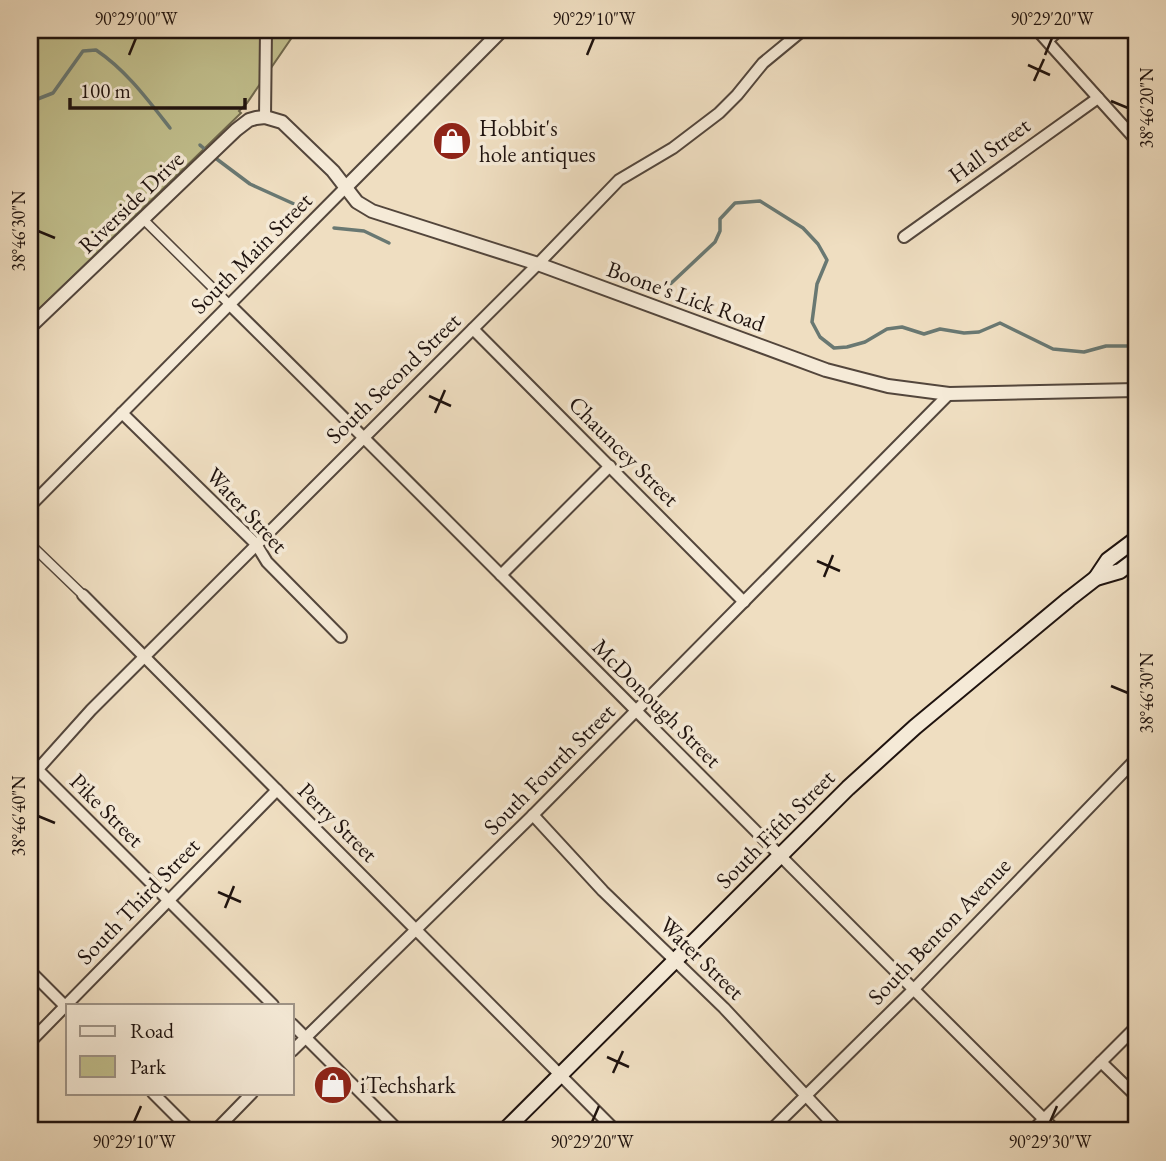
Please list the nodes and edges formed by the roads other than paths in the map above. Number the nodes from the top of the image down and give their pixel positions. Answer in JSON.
{"nodes":[{"id":1,"x":266,"y":30,"type":"edge"},
{"id":2,"x":502,"y":30,"type":"edge"},
{"id":3,"x":803,"y":30,"type":"edge"},
{"id":4,"x":1037,"y":30,"type":"edge"},
{"id":5,"x":1059,"y":30,"type":"edge"},
{"id":6,"x":1048,"y":40,"type":"junction"},
{"id":7,"x":1098,"y":98,"type":"junction"},
{"id":8,"x":265,"y":117,"type":"junction"},
{"id":9,"x":1136,"y":140,"type":"edge"},
{"id":10,"x":345,"y":188,"type":"junction"},
{"id":11,"x":144,"y":220,"type":"junction"},
{"id":12,"x":904,"y":237,"type":"dead end"},
{"id":13,"x":538,"y":264,"type":"junction"},
{"id":14,"x":229,"y":304,"type":"junction"},
{"id":15,"x":30,"y":327,"type":"edge"},
{"id":16,"x":473,"y":329,"type":"junction"},
{"id":17,"x":1136,"y":390,"type":"edge"},
{"id":18,"x":949,"y":394,"type":"junction"},
{"id":19,"x":122,"y":413,"type":"junction"},
{"id":20,"x":363,"y":436,"type":"junction"},
{"id":21,"x":610,"y":466,"type":"junction"},
{"id":22,"x":30,"y":506,"type":"edge"},
{"id":23,"x":1136,"y":539,"type":"edge"},
{"id":24,"x":30,"y":544,"type":"edge"},
{"id":25,"x":256,"y":544,"type":"junction"},
{"id":26,"x":1136,"y":559,"type":"edge"},
{"id":27,"x":501,"y":575,"type":"junction"},
{"id":28,"x":1097,"y":578,"type":"junction"},
{"id":29,"x":83,"y":595,"type":"joint"},
{"id":30,"x":744,"y":602,"type":"junction"},
{"id":31,"x":341,"y":637,"type":"dead end"},
{"id":32,"x":144,"y":656,"type":"junction"},
{"id":33,"x":636,"y":712,"type":"junction"},
{"id":34,"x":1136,"y":759,"type":"edge"},
{"id":35,"x":32,"y":770,"type":"edge"},
{"id":36,"x":277,"y":790,"type":"junction"},
{"id":37,"x":533,"y":816,"type":"junction"},
{"id":38,"x":781,"y":856,"type":"junction"},
{"id":39,"x":169,"y":901,"type":"junction"},
{"id":40,"x":416,"y":930,"type":"junction"},
{"id":41,"x":675,"y":960,"type":"junction"},
{"id":42,"x":30,"y":971,"type":"edge"},
{"id":43,"x":914,"y":989,"type":"junction"},
{"id":44,"x":70,"y":1004,"type":"edge"},
{"id":45,"x":272,"y":1004,"type":"edge"},
{"id":46,"x":66,"y":1008,"type":"edge"},
{"id":47,"x":294,"y":1026,"type":"edge"},
{"id":48,"x":1136,"y":1027,"type":"edge"},
{"id":49,"x":305,"y":1037,"type":"junction"},
{"id":50,"x":30,"y":1042,"type":"edge"},
{"id":51,"x":294,"y":1049,"type":"edge"},
{"id":52,"x":1101,"y":1062,"type":"junction"},
{"id":53,"x":560,"y":1075,"type":"junction"},
{"id":54,"x":154,"y":1094,"type":"edge"},
{"id":55,"x":251,"y":1094,"type":"edge"},
{"id":56,"x":805,"y":1096,"type":"junction"},
{"id":57,"x":1136,"y":1096,"type":"edge"},
{"id":58,"x":1044,"y":1120,"type":"junction"},
{"id":59,"x":191,"y":1131,"type":"edge"},
{"id":60,"x":215,"y":1131,"type":"edge"},
{"id":61,"x":399,"y":1131,"type":"edge"},
{"id":62,"x":504,"y":1131,"type":"edge"},
{"id":63,"x":616,"y":1131,"type":"edge"},
{"id":64,"x":770,"y":1131,"type":"edge"},
{"id":65,"x":839,"y":1131,"type":"edge"},
{"id":66,"x":1032,"y":1131,"type":"edge"},
{"id":67,"x":1056,"y":1131,"type":"edge"}],
"edges":[{"from":1,"to":8,"type":"street"},
{"from":2,"to":10,"type":"street","name":"South Main Street"},
{"from":3,"to":13,"type":"street","name":"South Second Street"},
{"from":4,"to":6,"type":"street"},
{"from":5,"to":6,"type":"street"},
{"from":6,"to":7,"type":"street"},
{"from":7,"to":9,"type":"street"},
{"from":7,"to":12,"type":"street","name":"Hall Street"},
{"from":8,"to":10,"type":"street","name":"Boone's Lick Road"},
{"from":8,"to":11,"type":"street","name":"Riverside Drive"},
{"from":10,"to":13,"type":"street","name":"Boone's Lick Road"},
{"from":10,"to":14,"type":"street","name":"South Main Street"},
{"from":11,"to":14,"type":"street"},
{"from":11,"to":15,"type":"street","name":"Riverside Drive"},
{"from":13,"to":16,"type":"street","name":"South Second Street"},
{"from":13,"to":18,"type":"street","name":"Boone's Lick Road"},
{"from":14,"to":19,"type":"street","name":"South Main Street"},
{"from":14,"to":20,"type":"street","name":"McDonough Street"},
{"from":16,"to":20,"type":"street","name":"South Second Street"},
{"from":16,"to":21,"type":"street","name":"Chauncey Street"},
{"from":17,"to":18,"type":"street","name":"Boone's Lick Road"},
{"from":18,"to":30,"type":"street","name":"South Fourth Street"},
{"from":19,"to":22,"type":"street","name":"South Main Street"},
{"from":19,"to":25,"type":"street","name":"Water Street"},
{"from":20,"to":25,"type":"street","name":"South Second Street"},
{"from":20,"to":27,"type":"street","name":"McDonough Street"},
{"from":21,"to":27,"type":"street"},
{"from":21,"to":30,"type":"street","name":"Chauncey Street"},
{"from":23,"to":28,"type":"main road","name":"South Fifth Street"},
{"from":24,"to":29,"type":"street","name":"Perry Street"},
{"from":25,"to":31,"type":"street","name":"Water Street"},
{"from":25,"to":32,"type":"street","name":"South Second Street"},
{"from":26,"to":28,"type":"main road","name":"South Fifth Street"},
{"from":27,"to":33,"type":"street","name":"McDonough Street"},
{"from":28,"to":38,"type":"main road","name":"South Fifth Street"},
{"from":29,"to":32,"type":"street","name":"Perry Street"},
{"from":30,"to":33,"type":"street","name":"South Fourth Street"},
{"from":32,"to":35,"type":"street","name":"South Second Street"},
{"from":32,"to":36,"type":"street","name":"Perry Street"},
{"from":33,"to":37,"type":"street","name":"South Fourth Street"},
{"from":33,"to":38,"type":"street","name":"McDonough Street"},
{"from":34,"to":43,"type":"street","name":"South Benton Avenue"},
{"from":35,"to":39,"type":"street","name":"Pike Street"},
{"from":36,"to":39,"type":"street","name":"South Third Street"},
{"from":36,"to":40,"type":"street","name":"Perry Street"},
{"from":37,"to":40,"type":"street","name":"South Fourth Street"},
{"from":37,"to":41,"type":"street","name":"Water Street"},
{"from":38,"to":41,"type":"main road","name":"South Fifth Street"},
{"from":38,"to":43,"type":"street","name":"McDonough Street"},
{"from":39,"to":44,"type":"street","name":"South Third Street"},
{"from":39,"to":45,"type":"street","name":"Pike Street"},
{"from":40,"to":49,"type":"street","name":"South Fourth Street"},
{"from":40,"to":53,"type":"street","name":"Perry Street"},
{"from":41,"to":53,"type":"main road","name":"South Fifth Street"},
{"from":41,"to":56,"type":"street","name":"Water Street"},
{"from":42,"to":46,"type":"street"},
{"from":43,"to":56,"type":"street","name":"South Benton Avenue"},
{"from":43,"to":58,"type":"street","name":"McDonough Street"},
{"from":46,"to":50,"type":"street","name":"South Third Street"},
{"from":47,"to":49,"type":"street"},
{"from":48,"to":52,"type":"street"},
{"from":49,"to":51,"type":"street","name":"South Fourth Street"},
{"from":49,"to":61,"type":"street"},
{"from":52,"to":57,"type":"street"},
{"from":52,"to":58,"type":"street"},
{"from":53,"to":62,"type":"main road","name":"South Fifth Street"},
{"from":53,"to":63,"type":"street","name":"Perry Street"},
{"from":54,"to":59,"type":"street"},
{"from":55,"to":60,"type":"street"},
{"from":56,"to":64,"type":"street","name":"South Benton Avenue"},
{"from":56,"to":65,"type":"street","name":"Water Street"},
{"from":58,"to":66,"type":"street"},
{"from":58,"to":67,"type":"street","name":"McDonough Street"}]}
